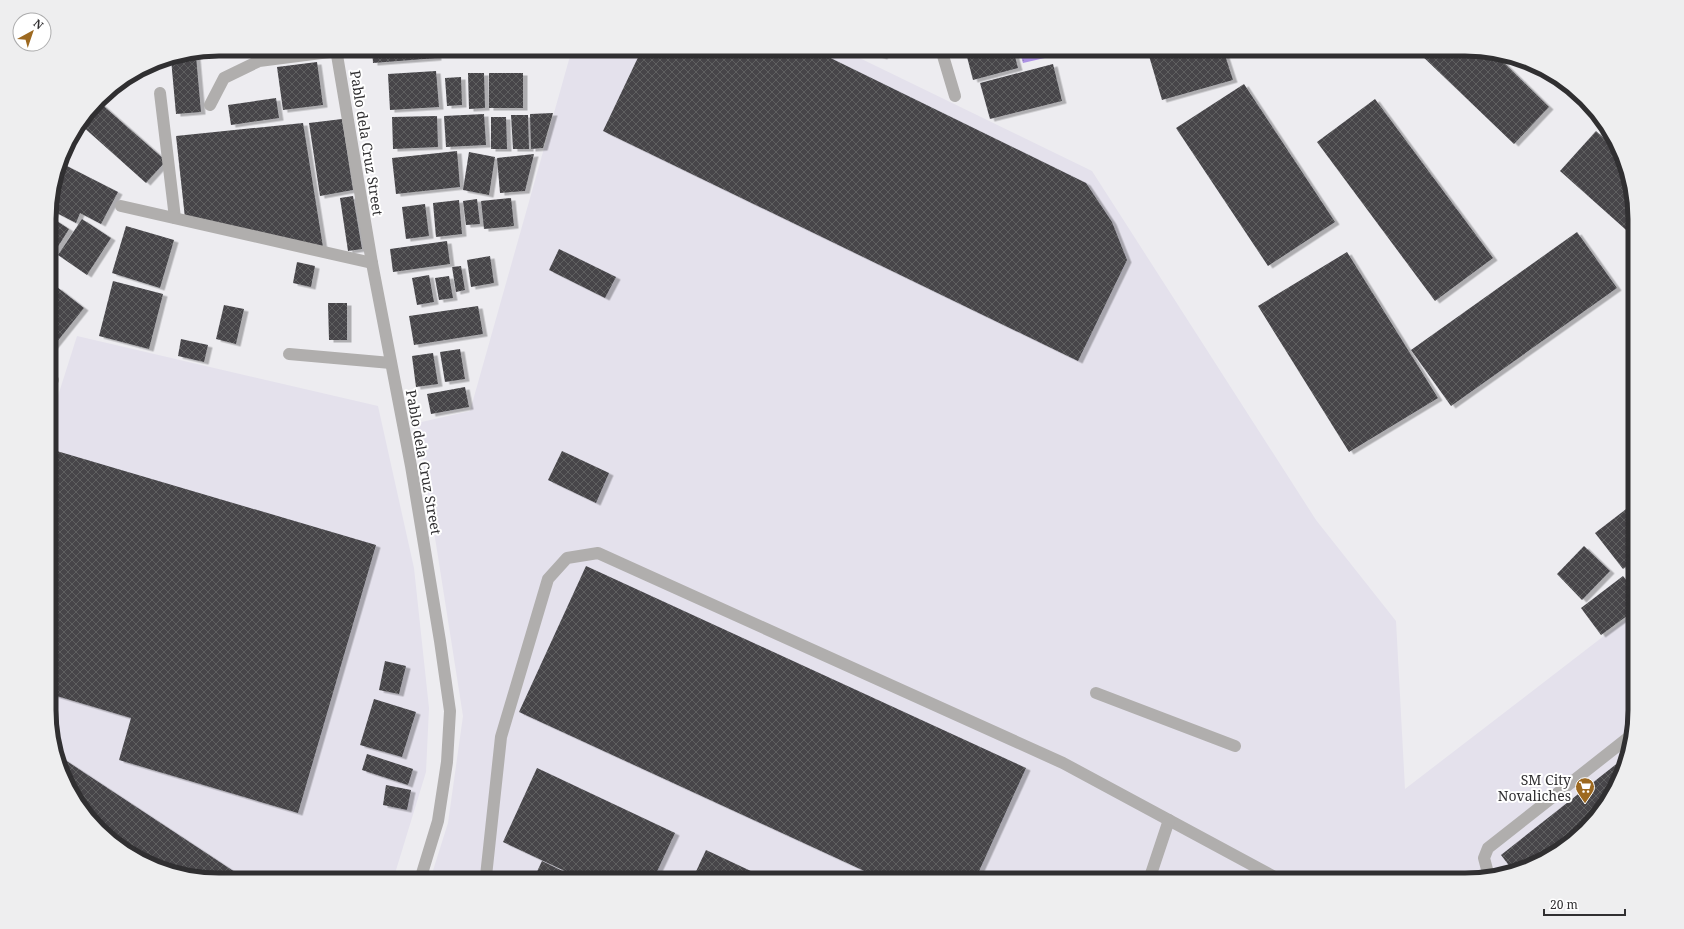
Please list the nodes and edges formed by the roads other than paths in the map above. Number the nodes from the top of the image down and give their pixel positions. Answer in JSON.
{"nodes":[{"id":1,"x":294,"y":56,"type":"edge"},
{"id":2,"x":337,"y":56,"type":"edge"},
{"id":3,"x":943,"y":56,"type":"edge"},
{"id":4,"x":160,"y":93,"type":"dead end"},
{"id":5,"x":955,"y":96,"type":"dead end"},
{"id":6,"x":210,"y":105,"type":"dead end"},
{"id":7,"x":121,"y":206,"type":"dead end"},
{"id":8,"x":175,"y":218,"type":"junction"},
{"id":9,"x":372,"y":263,"type":"junction"},
{"id":10,"x":289,"y":354,"type":"dead end"},
{"id":11,"x":390,"y":363,"type":"junction"},
{"id":12,"x":1096,"y":693,"type":"dead end"},
{"id":13,"x":1625,"y":740,"type":"edge"},
{"id":14,"x":1235,"y":746,"type":"dead end"},
{"id":15,"x":1169,"y":820,"type":"junction"},
{"id":16,"x":1488,"y":872,"type":"edge"},
{"id":17,"x":422,"y":873,"type":"edge"},
{"id":18,"x":486,"y":873,"type":"edge"},
{"id":19,"x":1150,"y":873,"type":"edge"},
{"id":20,"x":1267,"y":873,"type":"edge"}],
"edges":[{"from":1,"to":6,"type":"street"},
{"from":2,"to":9,"type":"street","name":"Pablo dela Cruz Street"},
{"from":3,"to":5,"type":"street"},
{"from":4,"to":8,"type":"street"},
{"from":7,"to":8,"type":"street"},
{"from":8,"to":9,"type":"street"},
{"from":9,"to":11,"type":"street","name":"Pablo dela Cruz Street"},
{"from":10,"to":11,"type":"street"},
{"from":11,"to":17,"type":"street","name":"Pablo dela Cruz Street"},
{"from":12,"to":14,"type":"street"},
{"from":13,"to":16,"type":"street"},
{"from":15,"to":18,"type":"street"},
{"from":15,"to":19,"type":"street"},
{"from":15,"to":20,"type":"street"}]}
